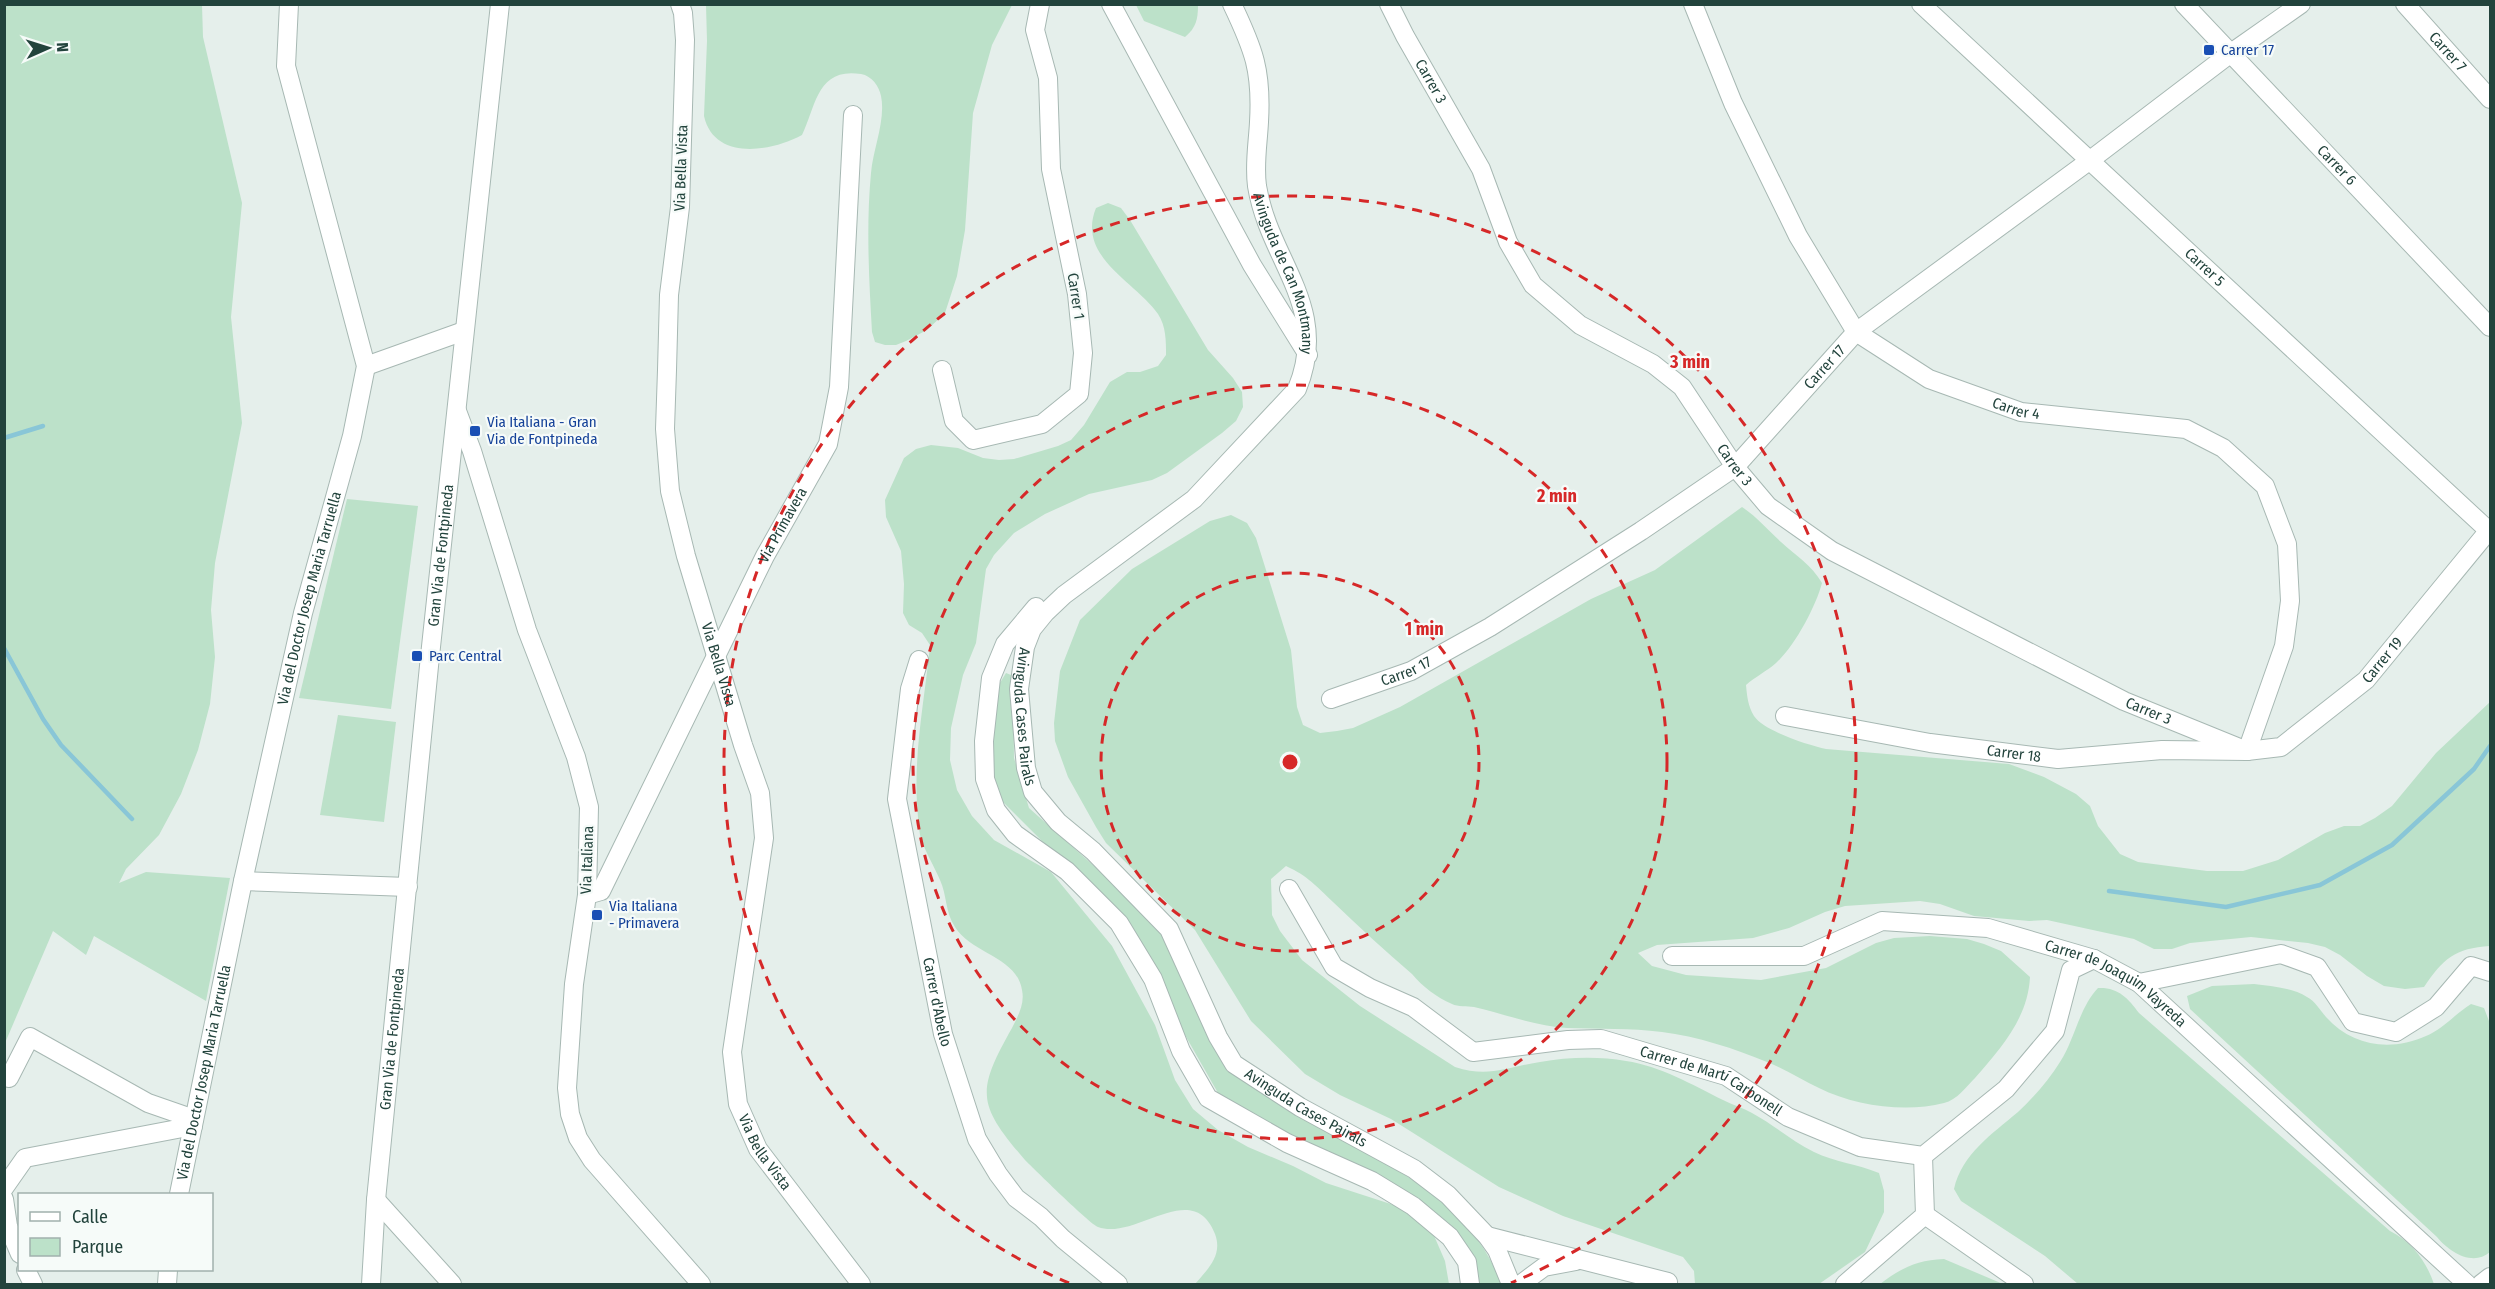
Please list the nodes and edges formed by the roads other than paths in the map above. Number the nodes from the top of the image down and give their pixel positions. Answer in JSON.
{"nodes":[{"id":1,"x":289,"y":4,"type":"edge"},
{"id":2,"x":500,"y":4,"type":"edge"},
{"id":3,"x":680,"y":4,"type":"edge"},
{"id":4,"x":1040,"y":4,"type":"edge"},
{"id":5,"x":1112,"y":4,"type":"edge"},
{"id":6,"x":1232,"y":4,"type":"edge"},
{"id":7,"x":1389,"y":4,"type":"edge"},
{"id":8,"x":1693,"y":4,"type":"edge"},
{"id":9,"x":1921,"y":4,"type":"edge"},
{"id":10,"x":2184,"y":4,"type":"edge"},
{"id":11,"x":2301,"y":4,"type":"edge"},
{"id":12,"x":2405,"y":4,"type":"edge"},
{"id":13,"x":2231,"y":53,"type":"junction"},
{"id":14,"x":2490,"y":99,"type":"edge"},
{"id":15,"x":853,"y":115,"type":"dead end"},
{"id":16,"x":2089,"y":161,"type":"junction"},
{"id":17,"x":2490,"y":327,"type":"edge"},
{"id":18,"x":464,"y":331,"type":"junction"},
{"id":19,"x":1856,"y":332,"type":"junction"},
{"id":20,"x":1308,"y":355,"type":"junction"},
{"id":21,"x":366,"y":366,"type":"junction"},
{"id":22,"x":942,"y":370,"type":"dead end"},
{"id":23,"x":456,"y":409,"type":"junction"},
{"id":24,"x":1735,"y":467,"type":"junction"},
{"id":25,"x":2490,"y":530,"type":"edge"},
{"id":26,"x":1100,"y":566,"type":"junction"},
{"id":27,"x":717,"y":658,"type":"junction"},
{"id":28,"x":919,"y":660,"type":"dead end"},
{"id":29,"x":1331,"y":699,"type":"dead end"},
{"id":30,"x":1785,"y":716,"type":"dead end"},
{"id":31,"x":2247,"y":751,"type":"junction"},
{"id":32,"x":243,"y":881,"type":"junction"},
{"id":33,"x":408,"y":887,"type":"junction"},
{"id":34,"x":1289,"y":889,"type":"dead end"},
{"id":35,"x":587,"y":895,"type":"junction"},
{"id":36,"x":1672,"y":956,"type":"dead end"},
{"id":37,"x":2094,"y":959,"type":"junction"},
{"id":38,"x":2490,"y":972,"type":"edge"},
{"id":39,"x":2139,"y":983,"type":"junction"},
{"id":40,"x":9,"y":1078,"type":"dead end"},
{"id":41,"x":194,"y":1122,"type":"junction"},
{"id":42,"x":1923,"y":1156,"type":"junction"},
{"id":43,"x":4,"y":1188,"type":"edge"},
{"id":44,"x":179,"y":1193,"type":"edge"},
{"id":45,"x":4,"y":1199,"type":"edge"},
{"id":46,"x":376,"y":1200,"type":"junction"},
{"id":47,"x":1925,"y":1215,"type":"junction"},
{"id":48,"x":1487,"y":1236,"type":"junction"},
{"id":49,"x":18,"y":1249,"type":"edge"},
{"id":50,"x":1582,"y":1259,"type":"junction"},
{"id":51,"x":2490,"y":1277,"type":"edge"},
{"id":52,"x":1668,"y":1282,"type":"dead end"},
{"id":53,"x":371,"y":1284,"type":"edge"},
{"id":54,"x":452,"y":1284,"type":"edge"},
{"id":55,"x":701,"y":1284,"type":"edge"},
{"id":56,"x":861,"y":1284,"type":"edge"},
{"id":57,"x":1118,"y":1284,"type":"edge"},
{"id":58,"x":1470,"y":1284,"type":"edge"},
{"id":59,"x":1511,"y":1284,"type":"edge"},
{"id":60,"x":1521,"y":1284,"type":"edge"},
{"id":61,"x":1845,"y":1284,"type":"edge"},
{"id":62,"x":2024,"y":1284,"type":"edge"},
{"id":63,"x":2467,"y":1284,"type":"edge"},
{"id":64,"x":2481,"y":1284,"type":"edge"}],
"edges":[{"from":1,"to":21,"type":"street","name":"Via del Doctor Josep Maria Tarruella"},
{"from":2,"to":18,"type":"street","name":"Gran Via de Fontpineda"},
{"from":3,"to":27,"type":"street","name":"Via Bella Vista"},
{"from":4,"to":22,"type":"street","name":"Carrer 1"},
{"from":5,"to":20,"type":"street"},
{"from":6,"to":20,"type":"street","name":"Avinguda de Can Montmany"},
{"from":7,"to":24,"type":"street","name":"Carrer 3"},
{"from":8,"to":19,"type":"street","name":"Carrer 4"},
{"from":9,"to":16,"type":"street","name":"Carrer 5"},
{"from":10,"to":13,"type":"street","name":"Carrer 6"},
{"from":11,"to":13,"type":"street","name":"Carrer 17"},
{"from":12,"to":14,"type":"street","name":"Carrer 7"},
{"from":13,"to":16,"type":"street","name":"Carrer 17"},
{"from":13,"to":17,"type":"street","name":"Carrer 6"},
{"from":15,"to":27,"type":"street","name":"Via Primavera"},
{"from":16,"to":19,"type":"street","name":"Carrer 17"},
{"from":16,"to":25,"type":"street","name":"Carrer 5"},
{"from":18,"to":21,"type":"street"},
{"from":18,"to":23,"type":"street","name":"Gran Via de Fontpineda"},
{"from":19,"to":24,"type":"street","name":"Carrer 17"},
{"from":19,"to":31,"type":"street","name":"Carrer 4"},
{"from":20,"to":26,"type":"street","name":"Avinguda de Can Montmany"},
{"from":21,"to":32,"type":"street","name":"Via del Doctor Josep Maria Tarruella"},
{"from":23,"to":33,"type":"street","name":"Gran Via de Fontpineda"},
{"from":23,"to":35,"type":"street","name":"Via Italiana"},
{"from":24,"to":29,"type":"street","name":"Carrer 17"},
{"from":24,"to":31,"type":"street","name":"Carrer 3"},
{"from":25,"to":31,"type":"street","name":"Carrer 19"},
{"from":26,"to":48,"type":"street","name":"Avinguda Cases Pairals"},
{"from":26,"to":58,"type":"street","name":"Avinguda Cases Pairals"},
{"from":27,"to":35,"type":"street","name":"Via Primavera"},
{"from":27,"to":56,"type":"street","name":"Via Bella Vista"},
{"from":28,"to":57,"type":"street","name":"Carrer d'Abello"},
{"from":30,"to":31,"type":"street","name":"Carrer 18"},
{"from":32,"to":33,"type":"street"},
{"from":32,"to":41,"type":"street","name":"Via del Doctor Josep Maria Tarruella"},
{"from":33,"to":46,"type":"street","name":"Gran Via de Fontpineda"},
{"from":34,"to":42,"type":"street","name":"Carrer de Martí Carbonell"},
{"from":35,"to":55,"type":"street","name":"Via Italiana"},
{"from":36,"to":37,"type":"street","name":"Carrer de Joaquim Vayreda"},
{"from":37,"to":39,"type":"street","name":"Carrer de Joaquim Vayreda"},
{"from":37,"to":42,"type":"street"},
{"from":38,"to":39,"type":"street"},
{"from":39,"to":63,"type":"street","name":"Carrer de Joaquim Vayreda"},
{"from":40,"to":41,"type":"street"},
{"from":41,"to":43,"type":"street"},
{"from":41,"to":44,"type":"street","name":"Via del Doctor Josep Maria Tarruella"},
{"from":42,"to":47,"type":"street"},
{"from":45,"to":49,"type":"street"},
{"from":46,"to":53,"type":"street","name":"Gran Via de Fontpineda"},
{"from":46,"to":54,"type":"street"},
{"from":47,"to":61,"type":"street"},
{"from":47,"to":62,"type":"street"},
{"from":48,"to":50,"type":"street"},
{"from":48,"to":59,"type":"street","name":"Avinguda Cases Pairals"},
{"from":50,"to":52,"type":"street"},
{"from":50,"to":60,"type":"street"},
{"from":51,"to":64,"type":"street"}]}
